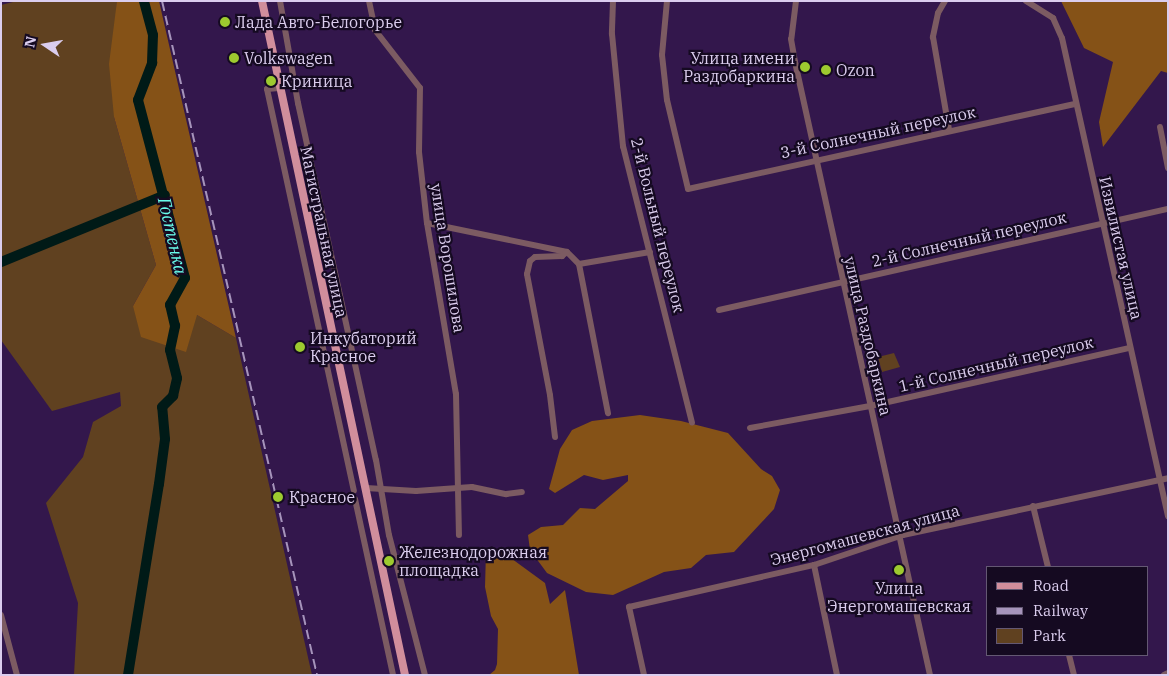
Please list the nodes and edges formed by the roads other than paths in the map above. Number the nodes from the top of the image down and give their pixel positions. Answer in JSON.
{"nodes":[{"id":1,"x":262,"y":1,"type":"edge"},
{"id":2,"x":280,"y":1,"type":"edge"},
{"id":3,"x":369,"y":1,"type":"edge"},
{"id":4,"x":614,"y":1,"type":"edge"},
{"id":5,"x":667,"y":1,"type":"edge"},
{"id":6,"x":796,"y":1,"type":"edge"},
{"id":7,"x":945,"y":1,"type":"edge"},
{"id":8,"x":1026,"y":1,"type":"edge"},
{"id":9,"x":279,"y":88,"type":"junction"},
{"id":10,"x":1075,"y":104,"type":"junction"},
{"id":11,"x":1160,"y":127,"type":"dead end"},
{"id":12,"x":949,"y":130,"type":"junction"},
{"id":13,"x":815,"y":159,"type":"junction"},
{"id":14,"x":1168,"y":168,"type":"edge"},
{"id":15,"x":1168,"y":208,"type":"edge"},
{"id":16,"x":426,"y":223,"type":"junction"},
{"id":17,"x":1101,"y":223,"type":"junction"},
{"id":18,"x":567,"y":252,"type":"junction"},
{"id":19,"x":650,"y":252,"type":"junction"},
{"id":20,"x":579,"y":264,"type":"junction"},
{"id":21,"x":843,"y":284,"type":"junction"},
{"id":22,"x":719,"y":310,"type":"dead end"},
{"id":23,"x":1129,"y":348,"type":"junction"},
{"id":24,"x":870,"y":406,"type":"junction"},
{"id":25,"x":608,"y":413,"type":"dead end"},
{"id":26,"x":692,"y":423,"type":"dead end"},
{"id":27,"x":750,"y":428,"type":"dead end"},
{"id":28,"x":555,"y":437,"type":"dead end"},
{"id":29,"x":1168,"y":478,"type":"edge"},
{"id":30,"x":1159,"y":480,"type":"junction"},
{"id":31,"x":458,"y":486,"type":"junction"},
{"id":32,"x":366,"y":488,"type":"junction"},
{"id":33,"x":380,"y":489,"type":"junction"},
{"id":34,"x":354,"y":491,"type":"dead end"},
{"id":35,"x":522,"y":492,"type":"dead end"},
{"id":36,"x":355,"y":498,"type":"dead end"},
{"id":37,"x":1033,"y":506,"type":"junction"},
{"id":38,"x":1168,"y":516,"type":"edge"},
{"id":39,"x":459,"y":535,"type":"dead end"},
{"id":40,"x":900,"y":536,"type":"junction"},
{"id":41,"x":814,"y":565,"type":"junction"},
{"id":42,"x":1048,"y":566,"type":"edge"},
{"id":43,"x":1,"y":615,"type":"edge"},
{"id":44,"x":1069,"y":656,"type":"edge"},
{"id":45,"x":1168,"y":673,"type":"edge"},
{"id":46,"x":17,"y":675,"type":"edge"},
{"id":47,"x":393,"y":675,"type":"edge"},
{"id":48,"x":405,"y":675,"type":"edge"},
{"id":49,"x":425,"y":675,"type":"edge"},
{"id":50,"x":644,"y":675,"type":"edge"},
{"id":51,"x":837,"y":675,"type":"edge"},
{"id":52,"x":930,"y":675,"type":"edge"},
{"id":53,"x":1074,"y":675,"type":"edge"},
{"id":54,"x":1164,"y":675,"type":"edge"}],
"edges":[{"from":1,"to":9,"type":"main road","name":"Магистральная улица"},
{"from":2,"to":33,"type":"street"},
{"from":3,"to":16,"type":"street","name":"улица Ворошилова"},
{"from":4,"to":19,"type":"street","name":"2-й Вольный переулок"},
{"from":5,"to":13,"type":"street","name":"3-й Солнечный переулок"},
{"from":6,"to":13,"type":"street","name":"улица Раздобаркина"},
{"from":7,"to":12,"type":"street"},
{"from":8,"to":10,"type":"street","name":"Извилистая улица"},
{"from":9,"to":32,"type":"main road","name":"Магистральная улица"},
{"from":9,"to":34,"type":"street"},
{"from":10,"to":12,"type":"street","name":"3-й Солнечный переулок"},
{"from":10,"to":17,"type":"street","name":"Извилистая улица"},
{"from":11,"to":14,"type":"street"},
{"from":12,"to":13,"type":"street","name":"3-й Солнечный переулок"},
{"from":13,"to":21,"type":"street","name":"улица Раздобаркина"},
{"from":15,"to":17,"type":"street","name":"2-й Солнечный переулок"},
{"from":16,"to":18,"type":"street"},
{"from":16,"to":31,"type":"street","name":"улица Ворошилова"},
{"from":17,"to":21,"type":"street","name":"2-й Солнечный переулок"},
{"from":17,"to":23,"type":"street","name":"Извилистая улица"},
{"from":18,"to":20,"type":"street"},
{"from":18,"to":28,"type":"street"},
{"from":19,"to":20,"type":"street"},
{"from":19,"to":26,"type":"street","name":"2-й Вольный переулок"},
{"from":20,"to":25,"type":"street"},
{"from":21,"to":22,"type":"street","name":"2-й Солнечный переулок"},
{"from":21,"to":24,"type":"street","name":"улица Раздобаркина"},
{"from":23,"to":24,"type":"street","name":"1-й Солнечный переулок"},
{"from":23,"to":30,"type":"street","name":"Извилистая улица"},
{"from":24,"to":27,"type":"street","name":"1-й Солнечный переулок"},
{"from":24,"to":40,"type":"street","name":"улица Раздобаркина"},
{"from":29,"to":30,"type":"street","name":"Энергомашевская улица"},
{"from":30,"to":37,"type":"street","name":"Энергомашевская улица"},
{"from":30,"to":38,"type":"street","name":"Извилистая улица"},
{"from":31,"to":33,"type":"street"},
{"from":31,"to":35,"type":"street"},
{"from":31,"to":39,"type":"street","name":"улица Ворошилова"},
{"from":32,"to":33,"type":"street"},
{"from":32,"to":48,"type":"main road","name":"Магистральная улица"},
{"from":33,"to":49,"type":"street"},
{"from":36,"to":47,"type":"street"},
{"from":37,"to":40,"type":"street","name":"Энергомашевская улица"},
{"from":37,"to":42,"type":"street"},
{"from":40,"to":41,"type":"street","name":"Энергомашевская улица"},
{"from":40,"to":52,"type":"street","name":"улица Раздобаркина"},
{"from":41,"to":50,"type":"street","name":"Энергомашевская улица"},
{"from":41,"to":51,"type":"street"},
{"from":43,"to":46,"type":"street"},
{"from":44,"to":53,"type":"street"},
{"from":45,"to":54,"type":"street"}]}
